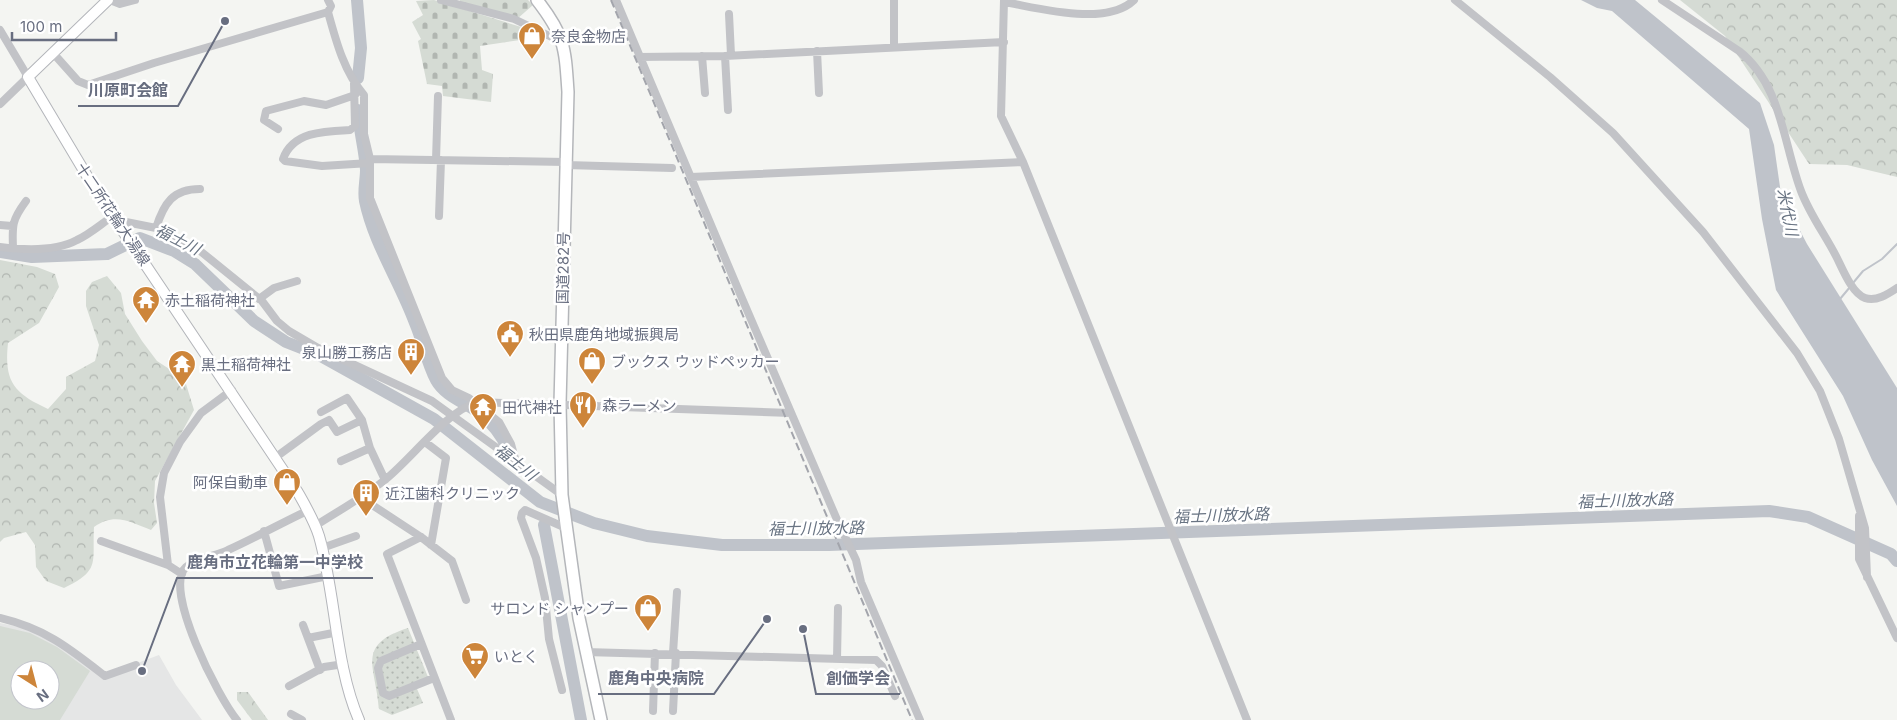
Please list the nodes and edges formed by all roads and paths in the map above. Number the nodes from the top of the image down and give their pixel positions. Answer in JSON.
{"nodes":[{"id":1,"x":109,"y":0,"type":"edge"},
{"id":2,"x":136,"y":0,"type":"edge"},
{"id":3,"x":328,"y":0,"type":"edge"},
{"id":4,"x":442,"y":0,"type":"edge"},
{"id":5,"x":537,"y":0,"type":"edge"},
{"id":6,"x":616,"y":0,"type":"edge"},
{"id":7,"x":894,"y":0,"type":"edge"},
{"id":8,"x":1134,"y":0,"type":"edge"},
{"id":9,"x":1455,"y":0,"type":"edge"},
{"id":10,"x":1662,"y":0,"type":"edge"},
{"id":11,"x":1004,"y":1,"type":"edge"},
{"id":12,"x":328,"y":12,"type":"junction"},
{"id":13,"x":729,"y":14,"type":"dead end"},
{"id":14,"x":0,"y":30,"type":"edge"},
{"id":15,"x":563,"y":42,"type":"junction"},
{"id":16,"x":1004,"y":42,"type":"junction"},
{"id":17,"x":894,"y":47,"type":"junction"},
{"id":18,"x":817,"y":51,"type":"junction"},
{"id":19,"x":53,"y":53,"type":"junction"},
{"id":20,"x":702,"y":56,"type":"junction"},
{"id":21,"x":728,"y":56,"type":"junction"},
{"id":22,"x":640,"y":57,"type":"junction"},
{"id":23,"x":28,"y":77,"type":"junction"},
{"id":24,"x":354,"y":81,"type":"junction"},
{"id":25,"x":705,"y":93,"type":"dead end"},
{"id":26,"x":819,"y":93,"type":"dead end"},
{"id":27,"x":355,"y":95,"type":"junction"},
{"id":28,"x":438,"y":96,"type":"dead end"},
{"id":29,"x":0,"y":104,"type":"edge"},
{"id":30,"x":728,"y":110,"type":"dead end"},
{"id":31,"x":278,"y":129,"type":"dead end"},
{"id":32,"x":438,"y":160,"type":"junction"},
{"id":33,"x":370,"y":161,"type":"junction"},
{"id":34,"x":1023,"y":162,"type":"junction"},
{"id":35,"x":566,"y":164,"type":"junction"},
{"id":36,"x":672,"y":168,"type":"dead end"},
{"id":37,"x":691,"y":177,"type":"junction"},
{"id":38,"x":200,"y":189,"type":"dead end"},
{"id":39,"x":26,"y":201,"type":"dead end"},
{"id":40,"x":439,"y":216,"type":"dead end"},
{"id":41,"x":115,"y":218,"type":"junction"},
{"id":42,"x":0,"y":225,"type":"edge"},
{"id":43,"x":12,"y":226,"type":"junction"},
{"id":44,"x":156,"y":228,"type":"junction"},
{"id":45,"x":0,"y":247,"type":"edge"},
{"id":46,"x":13,"y":248,"type":"junction"},
{"id":47,"x":297,"y":281,"type":"dead end"},
{"id":48,"x":1897,"y":288,"type":"edge"},
{"id":49,"x":259,"y":299,"type":"junction"},
{"id":50,"x":232,"y":390,"type":"junction"},
{"id":51,"x":560,"y":404,"type":"junction"},
{"id":52,"x":469,"y":406,"type":"junction"},
{"id":53,"x":321,"y":412,"type":"dead end"},
{"id":54,"x":791,"y":413,"type":"junction"},
{"id":55,"x":451,"y":418,"type":"junction"},
{"id":56,"x":362,"y":420,"type":"junction"},
{"id":57,"x":427,"y":440,"type":"junction"},
{"id":58,"x":370,"y":448,"type":"junction"},
{"id":59,"x":276,"y":458,"type":"junction"},
{"id":60,"x":341,"y":461,"type":"dead end"},
{"id":61,"x":516,"y":462,"type":"junction"},
{"id":62,"x":385,"y":480,"type":"junction"},
{"id":63,"x":562,"y":495,"type":"junction"},
{"id":64,"x":360,"y":497,"type":"junction"},
{"id":65,"x":307,"y":511,"type":"junction"},
{"id":66,"x":315,"y":526,"type":"junction"},
{"id":67,"x":566,"y":527,"type":"junction"},
{"id":68,"x":264,"y":531,"type":"junction"},
{"id":69,"x":356,"y":536,"type":"dead end"},
{"id":70,"x":421,"y":537,"type":"junction"},
{"id":71,"x":101,"y":541,"type":"dead end"},
{"id":72,"x":431,"y":545,"type":"junction"},
{"id":73,"x":322,"y":548,"type":"junction"},
{"id":74,"x":168,"y":565,"type":"junction"},
{"id":75,"x":182,"y":574,"type":"junction"},
{"id":76,"x":328,"y":576,"type":"junction"},
{"id":77,"x":677,"y":592,"type":"dead end"},
{"id":78,"x":466,"y":600,"type":"dead end"},
{"id":79,"x":838,"y":608,"type":"dead end"},
{"id":80,"x":0,"y":618,"type":"edge"},
{"id":81,"x":303,"y":625,"type":"dead end"},
{"id":82,"x":338,"y":632,"type":"junction"},
{"id":83,"x":308,"y":638,"type":"junction"},
{"id":84,"x":1897,"y":638,"type":"edge"},
{"id":85,"x":421,"y":644,"type":"junction"},
{"id":86,"x":585,"y":652,"type":"junction"},
{"id":87,"x":655,"y":653,"type":"junction"},
{"id":88,"x":675,"y":653,"type":"junction"},
{"id":89,"x":837,"y":659,"type":"junction"},
{"id":90,"x":344,"y":664,"type":"junction"},
{"id":91,"x":136,"y":665,"type":"dead end"},
{"id":92,"x":320,"y":670,"type":"junction"},
{"id":93,"x":434,"y":678,"type":"junction"},
{"id":94,"x":289,"y":686,"type":"dead end"},
{"id":95,"x":562,"y":690,"type":"dead end"},
{"id":96,"x":895,"y":696,"type":"dead end"},
{"id":97,"x":653,"y":711,"type":"dead end"},
{"id":98,"x":674,"y":711,"type":"dead end"},
{"id":99,"x":291,"y":714,"type":"dead end"},
{"id":100,"x":237,"y":720,"type":"edge"},
{"id":101,"x":302,"y":720,"type":"edge"},
{"id":102,"x":359,"y":720,"type":"edge"},
{"id":103,"x":451,"y":720,"type":"edge"},
{"id":104,"x":601,"y":720,"type":"edge"},
{"id":105,"x":920,"y":720,"type":"edge"},
{"id":106,"x":1248,"y":720,"type":"edge"}],
"edges":[{"from":1,"to":2,"type":"street"},
{"from":1,"to":19,"type":"main road"},
{"from":3,"to":12,"type":"street"},
{"from":4,"to":15,"type":"street"},
{"from":5,"to":15,"type":"highway","name":"国道282号"},
{"from":6,"to":22,"type":"street"},
{"from":7,"to":17,"type":"street"},
{"from":8,"to":11,"type":"street"},
{"from":9,"to":84,"type":"street"},
{"from":10,"to":48,"type":"street"},
{"from":11,"to":16,"type":"street"},
{"from":12,"to":19,"type":"street"},
{"from":12,"to":24,"type":"street"},
{"from":13,"to":21,"type":"street"},
{"from":14,"to":23,"type":"street"},
{"from":15,"to":35,"type":"highway","name":"国道282号"},
{"from":16,"to":17,"type":"street"},
{"from":16,"to":34,"type":"street"},
{"from":17,"to":18,"type":"street"},
{"from":18,"to":21,"type":"street"},
{"from":18,"to":26,"type":"street"},
{"from":19,"to":23,"type":"main road"},
{"from":20,"to":21,"type":"street"},
{"from":20,"to":22,"type":"street"},
{"from":20,"to":25,"type":"street"},
{"from":21,"to":30,"type":"street"},
{"from":22,"to":37,"type":"street"},
{"from":23,"to":29,"type":"street"},
{"from":23,"to":41,"type":"main road","name":"十二所花輪大湯線"},
{"from":24,"to":27,"type":"street"},
{"from":24,"to":33,"type":"street"},
{"from":27,"to":31,"type":"street"},
{"from":27,"to":33,"type":"street"},
{"from":28,"to":32,"type":"street"},
{"from":32,"to":33,"type":"street"},
{"from":32,"to":35,"type":"street"},
{"from":32,"to":40,"type":"street"},
{"from":33,"to":52,"type":"street"},
{"from":34,"to":37,"type":"street"},
{"from":34,"to":106,"type":"street"},
{"from":35,"to":36,"type":"street"},
{"from":35,"to":51,"type":"highway","name":"国道282号"},
{"from":37,"to":54,"type":"street"},
{"from":38,"to":44,"type":"street"},
{"from":39,"to":43,"type":"street"},
{"from":41,"to":44,"type":"street"},
{"from":41,"to":46,"type":"street"},
{"from":41,"to":50,"type":"main road","name":"十二所花輪大湯線"},
{"from":42,"to":43,"type":"street"},
{"from":43,"to":46,"type":"street"},
{"from":44,"to":49,"type":"street"},
{"from":45,"to":46,"type":"street"},
{"from":47,"to":49,"type":"street"},
{"from":49,"to":55,"type":"street"},
{"from":50,"to":59,"type":"main road","name":"十二所花輪大湯線"},
{"from":50,"to":74,"type":"street"},
{"from":51,"to":52,"type":"street"},
{"from":51,"to":54,"type":"street"},
{"from":51,"to":63,"type":"highway","name":"国道282号"},
{"from":52,"to":55,"type":"street"},
{"from":52,"to":61,"type":"street"},
{"from":53,"to":56,"type":"street"},
{"from":54,"to":105,"type":"street"},
{"from":55,"to":57,"type":"street"},
{"from":55,"to":61,"type":"street"},
{"from":56,"to":58,"type":"street"},
{"from":56,"to":59,"type":"street"},
{"from":57,"to":62,"type":"street"},
{"from":57,"to":72,"type":"street"},
{"from":58,"to":60,"type":"street"},
{"from":58,"to":62,"type":"street"},
{"from":59,"to":65,"type":"main road","name":"十二所花輪大湯線"},
{"from":61,"to":63,"type":"street"},
{"from":62,"to":64,"type":"street"},
{"from":63,"to":67,"type":"highway","name":"国道282号"},
{"from":64,"to":66,"type":"street"},
{"from":64,"to":70,"type":"street"},
{"from":65,"to":66,"type":"main road","name":"十二所花輪大湯線"},
{"from":65,"to":68,"type":"street"},
{"from":66,"to":73,"type":"main road","name":"十二所花輪大湯線"},
{"from":67,"to":86,"type":"highway","name":"国道282号"},
{"from":67,"to":95,"type":"street"},
{"from":68,"to":75,"type":"street"},
{"from":68,"to":76,"type":"street"},
{"from":69,"to":73,"type":"street"},
{"from":70,"to":72,"type":"street"},
{"from":70,"to":85,"type":"street"},
{"from":71,"to":74,"type":"street"},
{"from":72,"to":78,"type":"street"},
{"from":73,"to":76,"type":"main road","name":"十二所花輪大湯線"},
{"from":74,"to":75,"type":"street"},
{"from":75,"to":100,"type":"street"},
{"from":76,"to":82,"type":"main road","name":"十二所花輪大湯線"},
{"from":77,"to":88,"type":"street"},
{"from":79,"to":89,"type":"street"},
{"from":80,"to":91,"type":"street"},
{"from":81,"to":83,"type":"street"},
{"from":82,"to":83,"type":"street"},
{"from":82,"to":90,"type":"main road","name":"十二所花輪大湯線"},
{"from":83,"to":92,"type":"street"},
{"from":85,"to":93,"type":"street"},
{"from":85,"to":93,"type":"street"},
{"from":86,"to":87,"type":"street"},
{"from":86,"to":104,"type":"highway","name":"国道282号"},
{"from":87,"to":88,"type":"street"},
{"from":87,"to":97,"type":"street"},
{"from":88,"to":89,"type":"street"},
{"from":88,"to":98,"type":"street"},
{"from":89,"to":96,"type":"street"},
{"from":90,"to":92,"type":"street"},
{"from":90,"to":102,"type":"main road","name":"十二所花輪大湯線"},
{"from":92,"to":94,"type":"street"},
{"from":93,"to":103,"type":"street"},
{"from":99,"to":101,"type":"street"}]}
